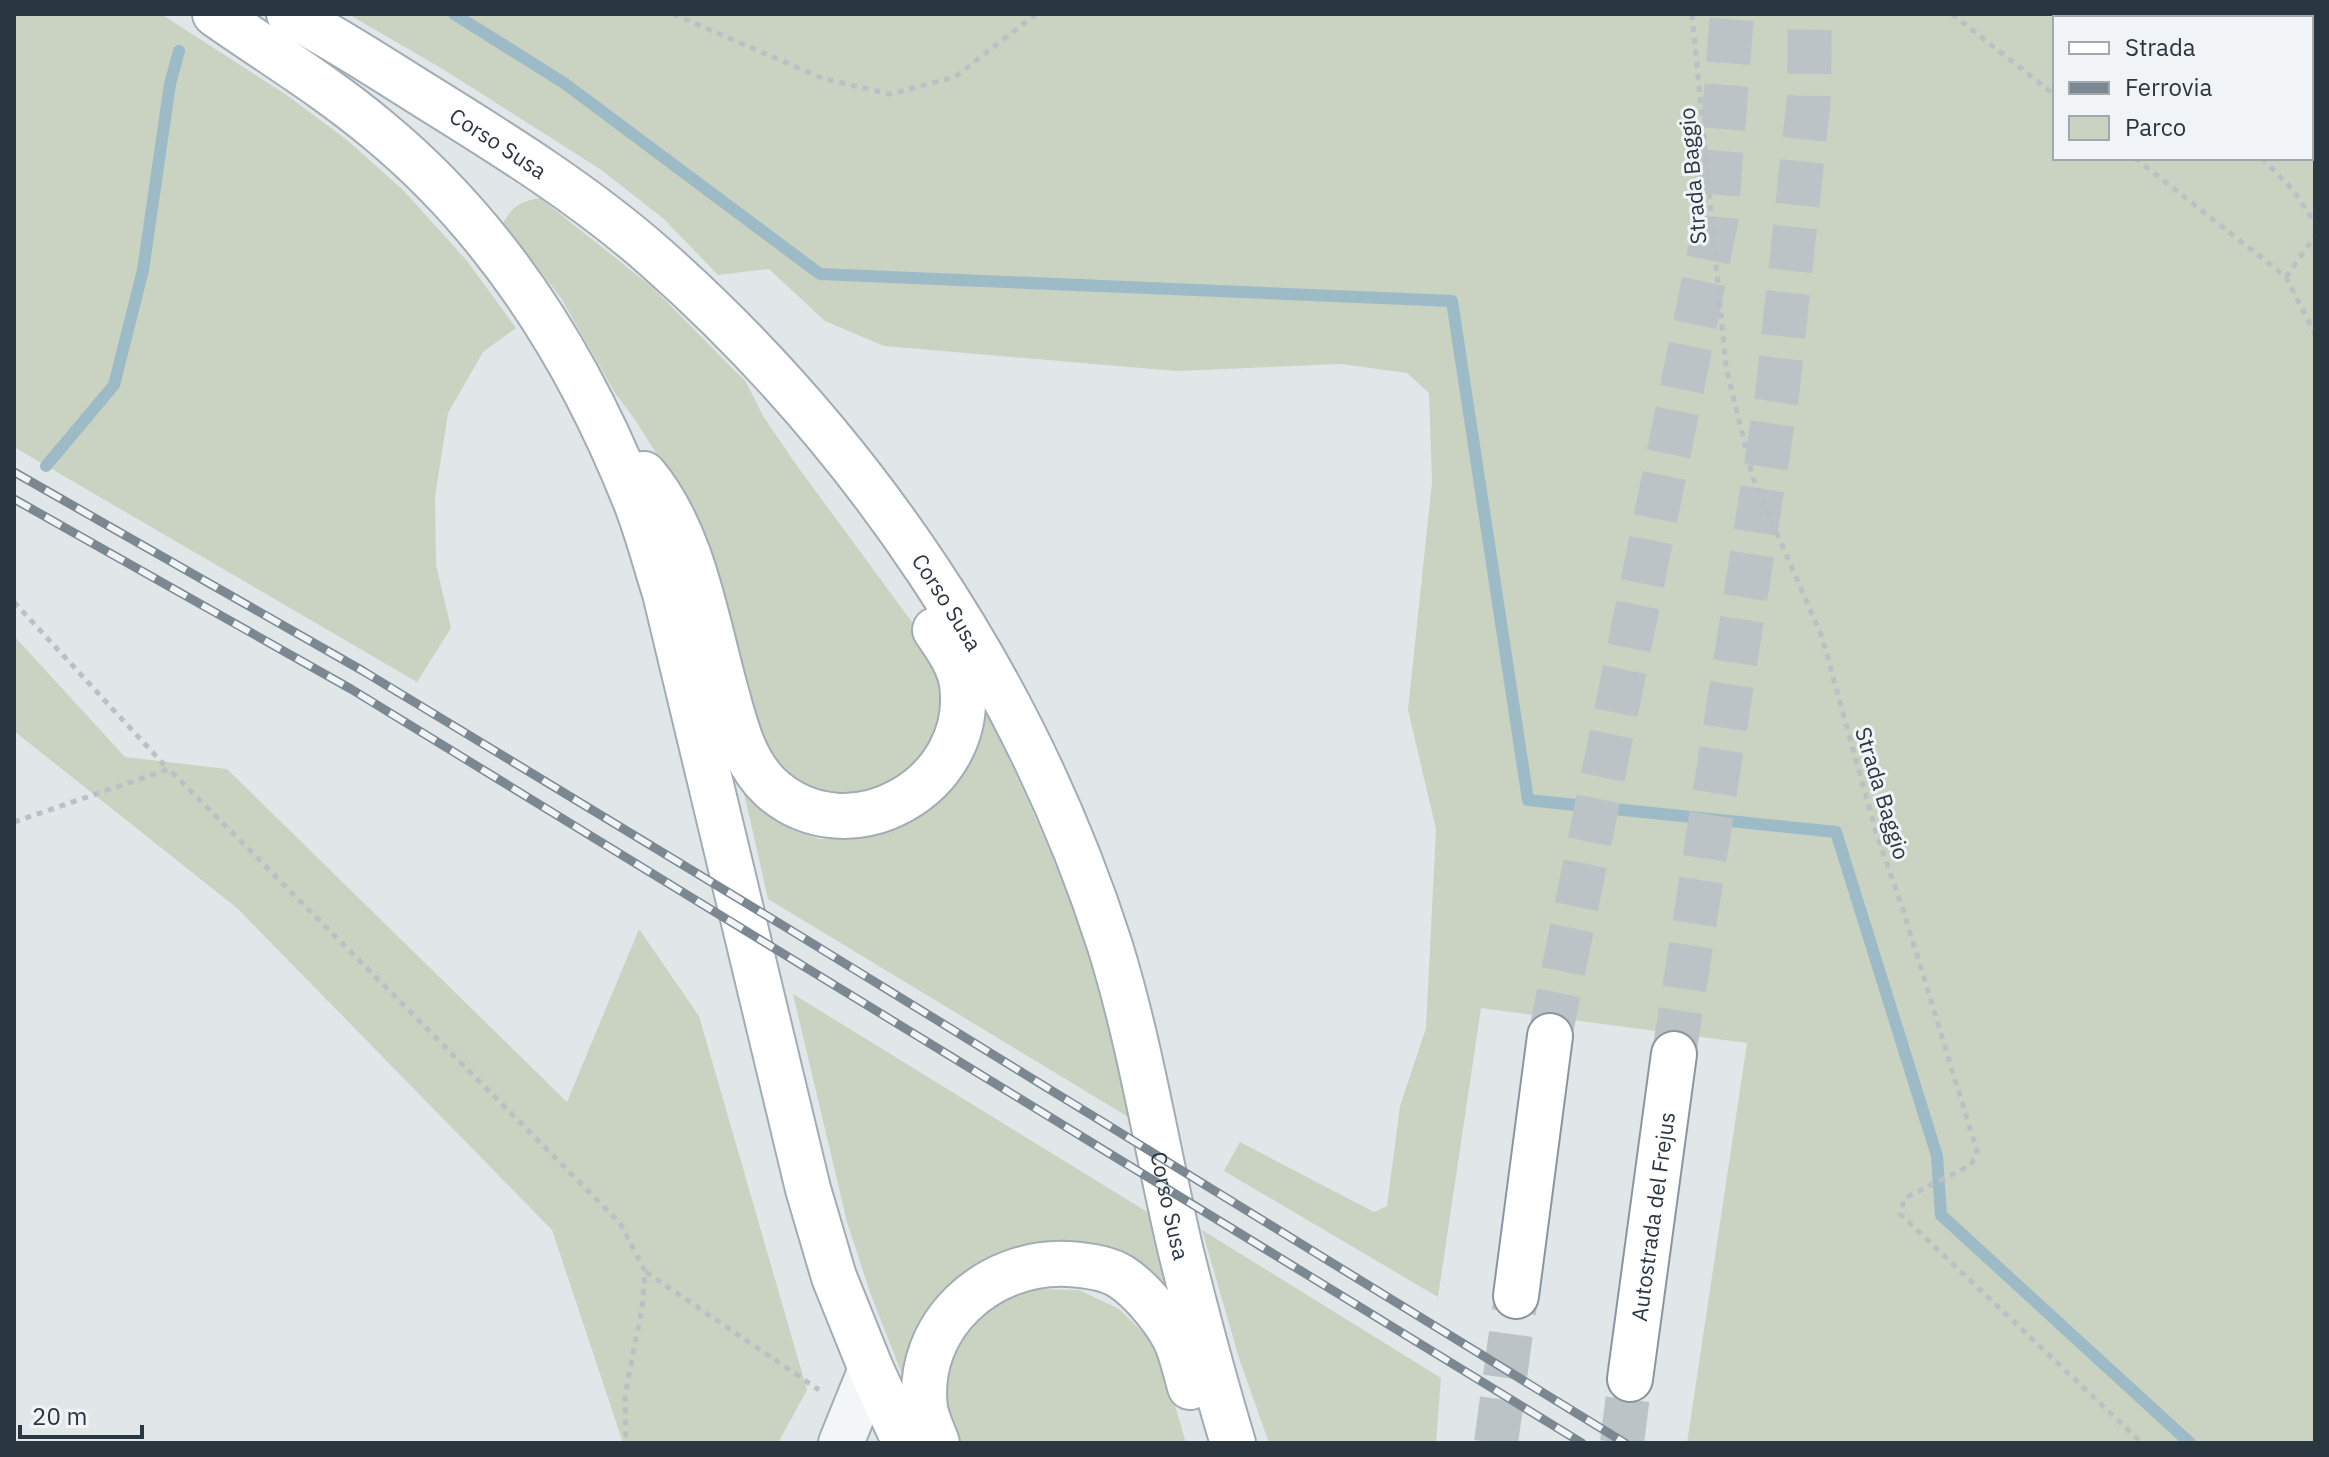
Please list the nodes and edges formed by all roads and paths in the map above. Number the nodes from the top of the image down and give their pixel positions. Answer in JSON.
{"nodes":[{"id":1,"x":215,"y":14,"type":"edge"},
{"id":2,"x":289,"y":14,"type":"edge"},
{"id":3,"x":673,"y":14,"type":"edge"},
{"id":4,"x":1036,"y":14,"type":"edge"},
{"id":5,"x":1692,"y":14,"type":"edge"},
{"id":6,"x":1952,"y":14,"type":"edge"},
{"id":7,"x":2053,"y":93,"type":"edge"},
{"id":8,"x":2138,"y":160,"type":"edge"},
{"id":9,"x":2264,"y":160,"type":"edge"},
{"id":10,"x":2315,"y":223,"type":"edge"},
{"id":11,"x":2315,"y":236,"type":"edge"},
{"id":12,"x":2286,"y":277,"type":"junction"},
{"id":13,"x":2315,"y":334,"type":"edge"},
{"id":14,"x":802,"y":404,"type":"junction"},
{"id":15,"x":604,"y":427,"type":"junction"},
{"id":16,"x":14,"y":602,"type":"edge"},
{"id":17,"x":169,"y":769,"type":"junction"},
{"id":18,"x":14,"y":822,"type":"edge"},
{"id":19,"x":1550,"y":1036,"type":"tunnel mouth"},
{"id":20,"x":1674,"y":1054,"type":"tunnel mouth"},
{"id":21,"x":645,"y":1271,"type":"junction"},
{"id":22,"x":1516,"y":1296,"type":"tunnel mouth"},
{"id":23,"x":871,"y":1369,"type":"junction"},
{"id":24,"x":1630,"y":1379,"type":"tunnel mouth"},
{"id":25,"x":847,"y":1428,"type":"edge"},
{"id":26,"x":626,"y":1443,"type":"edge"},
{"id":27,"x":905,"y":1443,"type":"edge"},
{"id":28,"x":937,"y":1443,"type":"edge"},
{"id":29,"x":1206,"y":1443,"type":"edge"},
{"id":30,"x":1233,"y":1443,"type":"edge"},
{"id":31,"x":2142,"y":1443,"type":"edge"}],
"edges":[{"from":1,"to":15,"type":"main road"},
{"from":2,"to":14,"type":"main road","name":"Corso Susa"},
{"from":3,"to":4,"type":"path"},
{"from":5,"to":31,"type":"path","name":"Strada Baggio"},
{"from":6,"to":7,"type":"path"},
{"from":8,"to":12,"type":"path"},
{"from":9,"to":10,"type":"path"},
{"from":11,"to":12,"type":"path"},
{"from":12,"to":13,"type":"path"},
{"from":14,"to":15,"type":"main road"},
{"from":14,"to":30,"type":"main road","name":"Corso Susa"},
{"from":15,"to":23,"type":"main road"},
{"from":16,"to":17,"type":"path"},
{"from":17,"to":18,"type":"path"},
{"from":17,"to":21,"type":"path"},
{"from":19,"to":22,"type":"main road"},
{"from":20,"to":24,"type":"main road","name":"Autostrada del Frejus"},
{"from":21,"to":25,"type":"path"},
{"from":21,"to":26,"type":"path"},
{"from":23,"to":25,"type":"street"},
{"from":23,"to":27,"type":"main road"},
{"from":28,"to":29,"type":"main road"}]}
